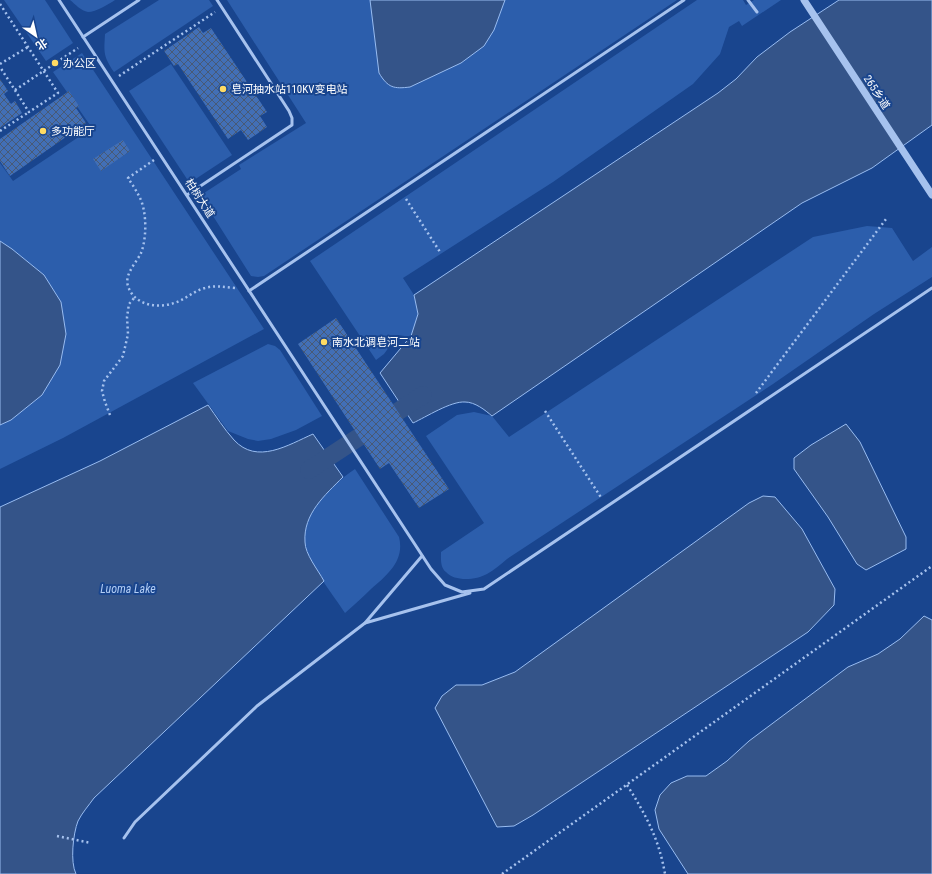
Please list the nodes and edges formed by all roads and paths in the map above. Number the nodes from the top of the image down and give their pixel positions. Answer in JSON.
{"nodes":[{"id":1,"x":59,"y":0,"type":"edge"},
{"id":2,"x":139,"y":0,"type":"edge"},
{"id":3,"x":217,"y":0,"type":"edge"},
{"id":4,"x":684,"y":0,"type":"edge"},
{"id":5,"x":748,"y":0,"type":"edge"},
{"id":6,"x":804,"y":0,"type":"edge"},
{"id":7,"x":0,"y":4,"type":"edge"},
{"id":8,"x":222,"y":8,"type":"junction"},
{"id":9,"x":756,"y":12,"type":"dead end"},
{"id":10,"x":83,"y":36,"type":"junction"},
{"id":11,"x":87,"y":42,"type":"junction"},
{"id":12,"x":28,"y":47,"type":"junction"},
{"id":13,"x":0,"y":66,"type":"edge"},
{"id":14,"x":44,"y":71,"type":"junction"},
{"id":15,"x":112,"y":81,"type":"junction"},
{"id":16,"x":15,"y":90,"type":"junction"},
{"id":17,"x":29,"y":112,"type":"junction"},
{"id":18,"x":0,"y":131,"type":"edge"},
{"id":19,"x":161,"y":156,"type":"junction"},
{"id":20,"x":400,"y":190,"type":"junction"},
{"id":21,"x":187,"y":195,"type":"junction"},
{"id":22,"x":932,"y":196,"type":"edge"},
{"id":23,"x":886,"y":219,"type":"dead end"},
{"id":24,"x":440,"y":252,"type":"dead end"},
{"id":25,"x":932,"y":288,"type":"edge"},
{"id":26,"x":249,"y":291,"type":"junction"},
{"id":27,"x":134,"y":297,"type":"junction"},
{"id":28,"x":756,"y":394,"type":"dead end"},
{"id":29,"x":545,"y":411,"type":"dead end"},
{"id":30,"x":110,"y":414,"type":"dead end"},
{"id":31,"x":607,"y":506,"type":"junction"},
{"id":32,"x":422,"y":556,"type":"junction"},
{"id":33,"x":932,"y":566,"type":"edge"},
{"id":34,"x":484,"y":589,"type":"junction"},
{"id":35,"x":364,"y":623,"type":"junction"},
{"id":36,"x":627,"y":785,"type":"junction"},
{"id":37,"x":57,"y":836,"type":"dead end"},
{"id":38,"x":124,"y":838,"type":"dead end"},
{"id":39,"x":91,"y":843,"type":"dead end"},
{"id":40,"x":502,"y":874,"type":"edge"},
{"id":41,"x":665,"y":874,"type":"edge"}],
"edges":[{"from":1,"to":10,"type":"lane","name":"柏树大道"},
{"from":2,"to":10,"type":"lane"},
{"from":3,"to":8,"type":"lane"},
{"from":4,"to":20,"type":"lane"},
{"from":5,"to":9,"type":"lane"},
{"from":6,"to":22,"type":"street","name":"265乡道"},
{"from":7,"to":12,"type":"path"},
{"from":8,"to":15,"type":"path"},
{"from":8,"to":21,"type":"lane"},
{"from":10,"to":11,"type":"lane","name":"柏树大道"},
{"from":11,"to":14,"type":"path"},
{"from":11,"to":15,"type":"lane","name":"柏树大道"},
{"from":12,"to":13,"type":"path"},
{"from":12,"to":14,"type":"path"},
{"from":13,"to":16,"type":"path"},
{"from":14,"to":16,"type":"path"},
{"from":14,"to":17,"type":"path"},
{"from":15,"to":19,"type":"lane","name":"柏树大道"},
{"from":16,"to":17,"type":"path"},
{"from":17,"to":18,"type":"path"},
{"from":19,"to":21,"type":"lane","name":"柏树大道"},
{"from":19,"to":27,"type":"path"},
{"from":20,"to":24,"type":"path"},
{"from":20,"to":26,"type":"lane"},
{"from":21,"to":26,"type":"lane","name":"柏树大道"},
{"from":23,"to":28,"type":"path"},
{"from":25,"to":31,"type":"lane"},
{"from":26,"to":27,"type":"path"},
{"from":26,"to":32,"type":"lane","name":"柏树大道"},
{"from":27,"to":30,"type":"path"},
{"from":29,"to":31,"type":"path"},
{"from":31,"to":34,"type":"lane"},
{"from":32,"to":34,"type":"lane","name":"柏树大道"},
{"from":32,"to":35,"type":"lane"},
{"from":33,"to":36,"type":"path"},
{"from":34,"to":35,"type":"lane"},
{"from":35,"to":38,"type":"lane"},
{"from":36,"to":40,"type":"path"},
{"from":36,"to":41,"type":"path"},
{"from":37,"to":39,"type":"path"}]}
